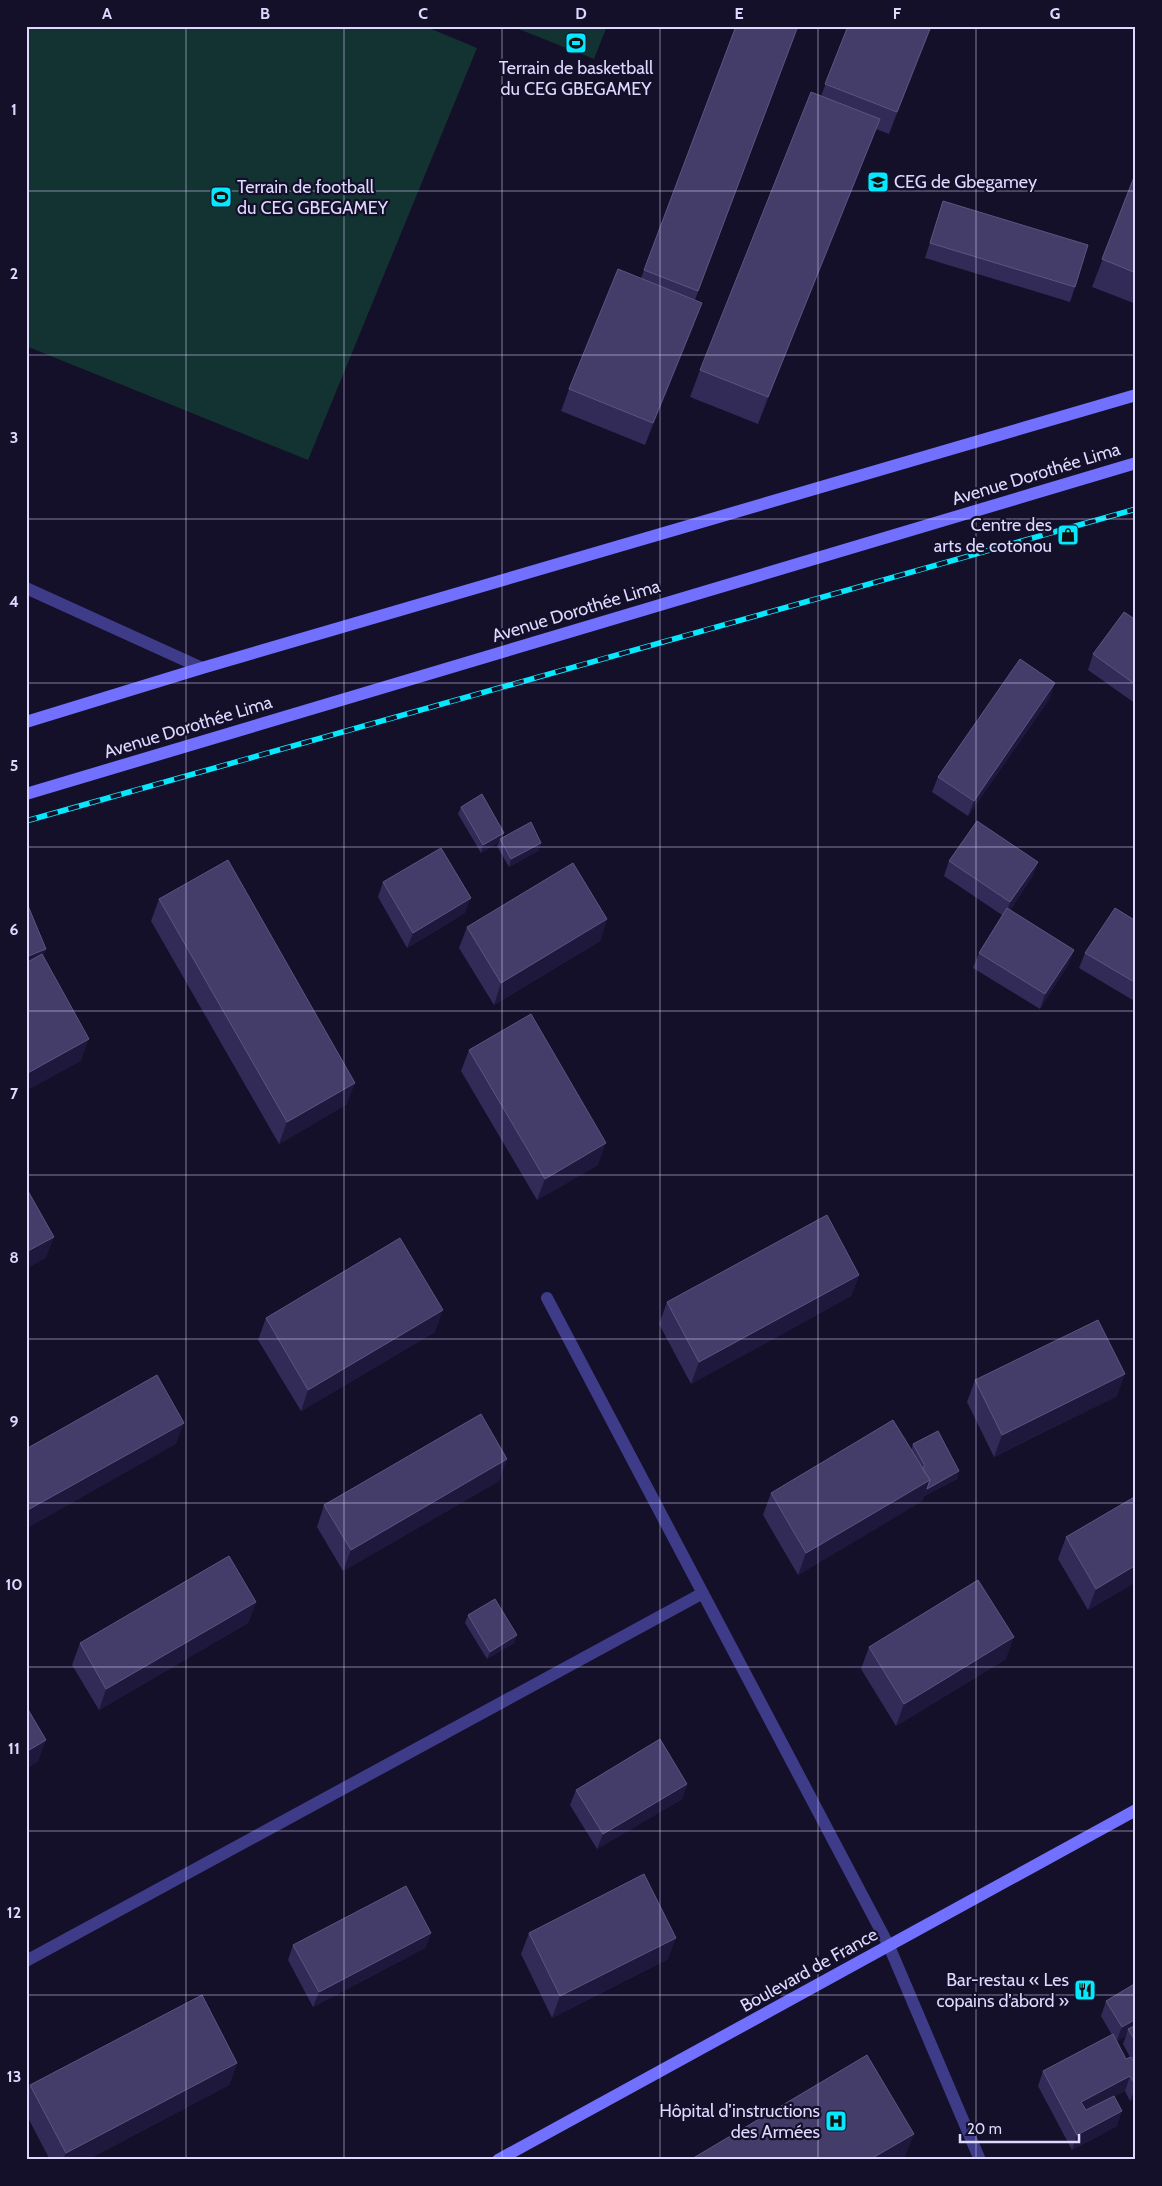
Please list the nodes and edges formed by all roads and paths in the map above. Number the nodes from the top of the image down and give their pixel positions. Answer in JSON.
{"nodes":[{"id":1,"x":1136,"y":395,"type":"edge"},
{"id":2,"x":1136,"y":463,"type":"edge"},
{"id":3,"x":26,"y":588,"type":"edge"},
{"id":4,"x":202,"y":668,"type":"junction"},
{"id":5,"x":26,"y":722,"type":"edge"},
{"id":6,"x":26,"y":794,"type":"edge"},
{"id":7,"x":548,"y":1298,"type":"dead end"},
{"id":8,"x":703,"y":1593,"type":"junction"},
{"id":9,"x":1136,"y":1810,"type":"edge"},
{"id":10,"x":889,"y":1946,"type":"junction"},
{"id":11,"x":26,"y":1961,"type":"edge"},
{"id":12,"x":498,"y":2160,"type":"edge"},
{"id":13,"x":980,"y":2160,"type":"edge"}],
"edges":[{"from":1,"to":4,"type":"main road"},
{"from":2,"to":6,"type":"main road","name":"Avenue Dorothée Lima"},
{"from":3,"to":4,"type":"street"},
{"from":4,"to":5,"type":"main road"},
{"from":7,"to":8,"type":"street"},
{"from":8,"to":10,"type":"street"},
{"from":8,"to":11,"type":"street"},
{"from":9,"to":10,"type":"main road","name":"Boulevard de France"},
{"from":10,"to":12,"type":"main road","name":"Boulevard de France"},
{"from":10,"to":13,"type":"street"}]}
